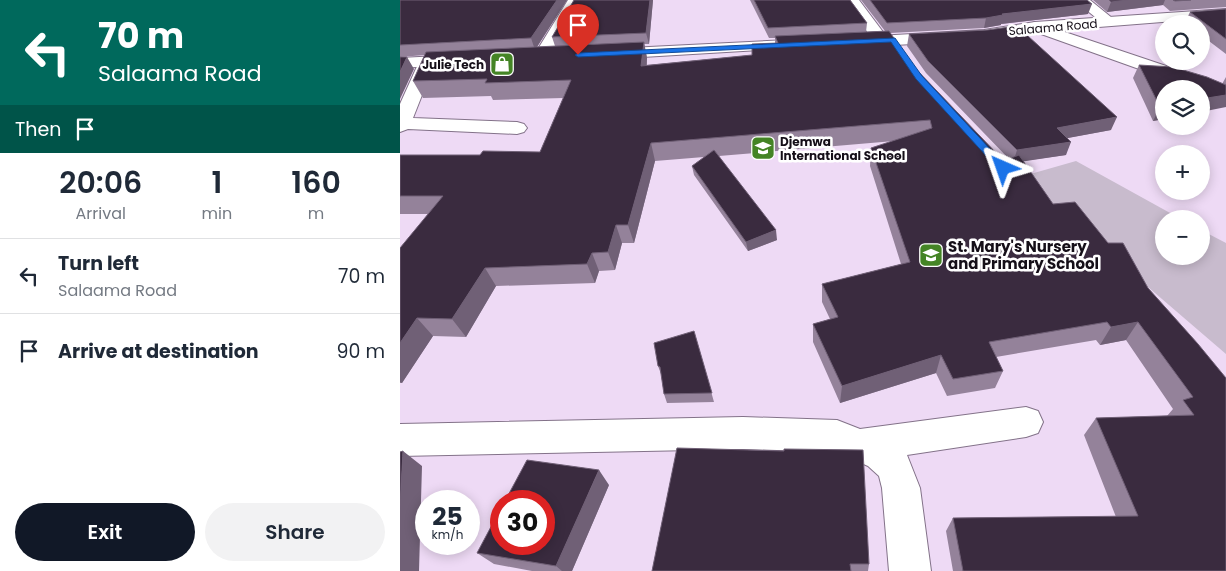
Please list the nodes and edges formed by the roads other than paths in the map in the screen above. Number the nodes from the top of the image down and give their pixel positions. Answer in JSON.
{"nodes":[{"id":1,"x":575,"y":0,"type":"edge"},
{"id":2,"x":852,"y":0,"type":"edge"},
{"id":3,"x":1081,"y":0,"type":"edge"},
{"id":4,"x":1226,"y":13,"type":"edge"},
{"id":5,"x":1110,"y":22,"type":"junction"},
{"id":6,"x":1035,"y":27,"type":"junction"},
{"id":7,"x":841,"y":42,"type":"edge"},
{"id":8,"x":803,"y":44,"type":"edge"},
{"id":9,"x":892,"y":45,"type":"junction"},
{"id":10,"x":589,"y":55,"type":"edge"},
{"id":11,"x":560,"y":56,"type":"edge"},
{"id":12,"x":541,"y":57,"type":"junction"},
{"id":13,"x":522,"y":58,"type":"edge"},
{"id":14,"x":475,"y":60,"type":"edge"},
{"id":15,"x":427,"y":62,"type":"junction"},
{"id":16,"x":400,"y":63,"type":"edge"},
{"id":17,"x":1226,"y":95,"type":"edge"},
{"id":18,"x":401,"y":125,"type":"edge"},
{"id":19,"x":517,"y":128,"type":"dead end"},
{"id":20,"x":1026,"y":422,"type":"dead end"},
{"id":21,"x":400,"y":440,"type":"edge"},
{"id":22,"x":861,"y":445,"type":"junction"},
{"id":23,"x":910,"y":571,"type":"edge"}],
"edges":[{"from":1,"to":12,"type":"street"},
{"from":2,"to":9,"type":"street"},
{"from":3,"to":5,"type":"street"},
{"from":4,"to":5,"type":"street","name":"Salaama Road"},
{"from":5,"to":6,"type":"street","name":"Salaama Road"},
{"from":6,"to":9,"type":"street","name":"Salaama Road"},
{"from":6,"to":17,"type":"street"},
{"from":7,"to":9,"type":"street","name":"Salaama Road"},
{"from":8,"to":10,"type":"street"},
{"from":11,"to":12,"type":"street"},
{"from":12,"to":13,"type":"street"},
{"from":14,"to":15,"type":"street"},
{"from":15,"to":16,"type":"street"},
{"from":15,"to":18,"type":"street"},
{"from":18,"to":19,"type":"street"},
{"from":20,"to":22,"type":"street"},
{"from":21,"to":22,"type":"street"},
{"from":22,"to":23,"type":"street"}]}
